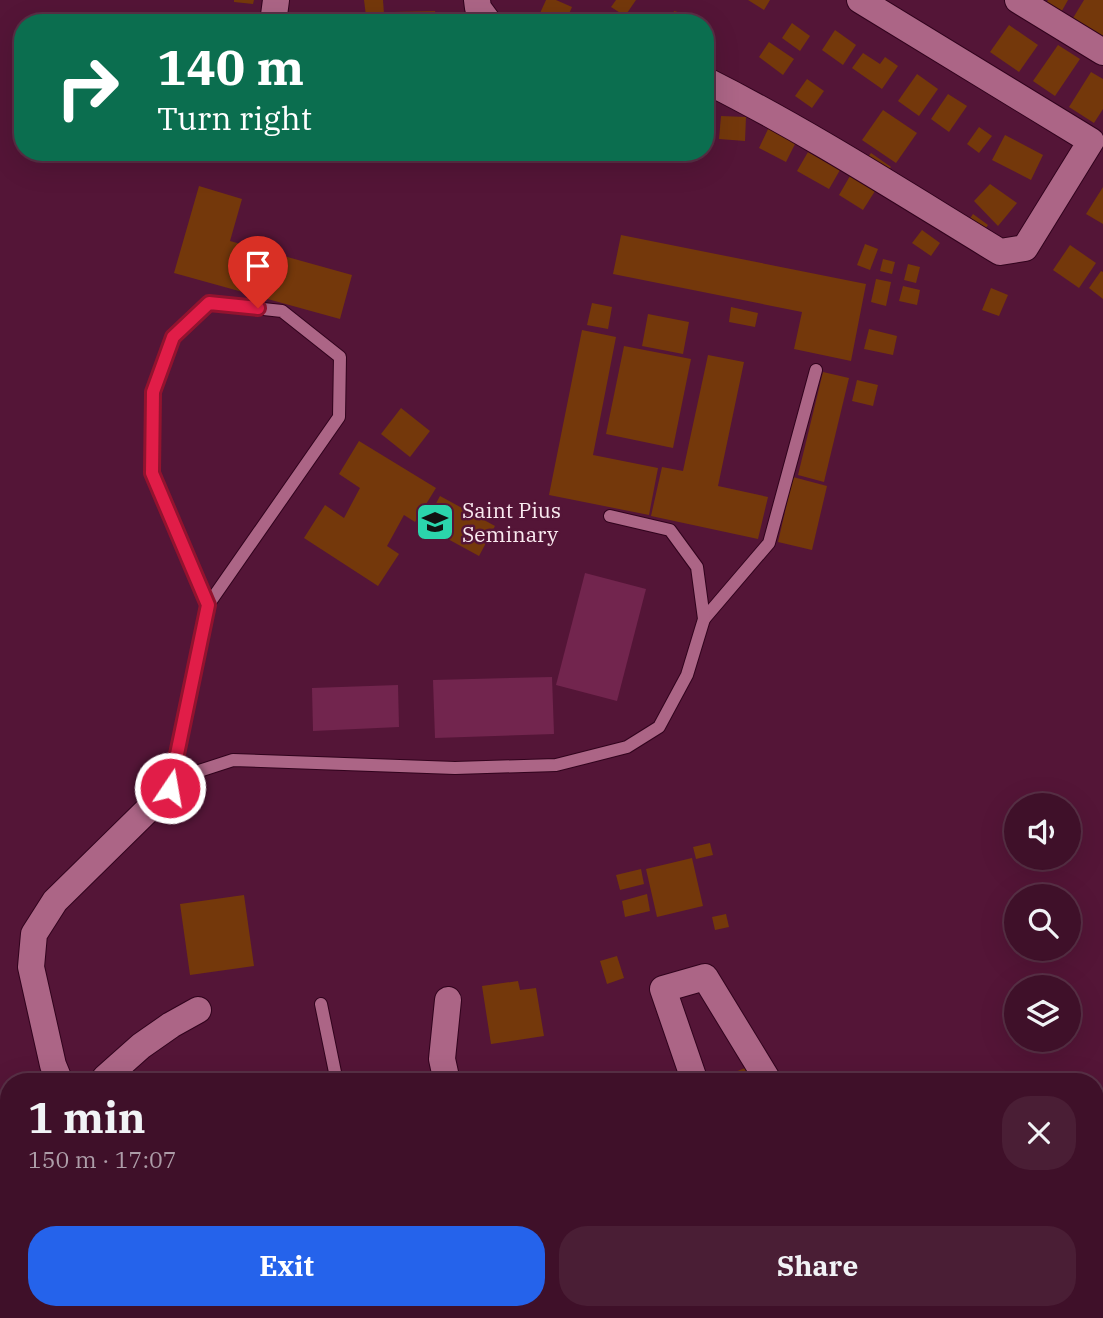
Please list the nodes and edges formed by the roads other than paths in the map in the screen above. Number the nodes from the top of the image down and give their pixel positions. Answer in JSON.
{"nodes":[{"id":1,"x":860,"y":0,"type":"edge"},
{"id":2,"x":1018,"y":0,"type":"edge"},
{"id":3,"x":1103,"y":52,"type":"edge"},
{"id":4,"x":714,"y":84,"type":"edge"},
{"id":5,"x":1097,"y":145,"type":"edge"},
{"id":6,"x":816,"y":370,"type":"dead end"},
{"id":7,"x":610,"y":516,"type":"dead end"},
{"id":8,"x":208,"y":605,"type":"junction"},
{"id":9,"x":704,"y":619,"type":"junction"},
{"id":10,"x":170,"y":788,"type":"junction"},
{"id":11,"x":448,"y":1000,"type":"dead end"},
{"id":12,"x":321,"y":1004,"type":"dead end"},
{"id":13,"x":198,"y":1010,"type":"dead end"},
{"id":14,"x":56,"y":1073,"type":"edge"},
{"id":15,"x":111,"y":1073,"type":"edge"},
{"id":16,"x":335,"y":1073,"type":"edge"},
{"id":17,"x":445,"y":1073,"type":"edge"},
{"id":18,"x":692,"y":1073,"type":"edge"},
{"id":19,"x":764,"y":1073,"type":"edge"}],
"edges":[{"from":1,"to":5,"type":"street"},
{"from":2,"to":3,"type":"street"},
{"from":4,"to":5,"type":"street"},
{"from":6,"to":9,"type":"lane"},
{"from":7,"to":9,"type":"lane"},
{"from":8,"to":8,"type":"lane"},
{"from":8,"to":10,"type":"lane"},
{"from":9,"to":10,"type":"lane"},
{"from":10,"to":14,"type":"street"},
{"from":11,"to":17,"type":"street"},
{"from":12,"to":16,"type":"lane"},
{"from":13,"to":15,"type":"street"},
{"from":18,"to":19,"type":"street"}]}
